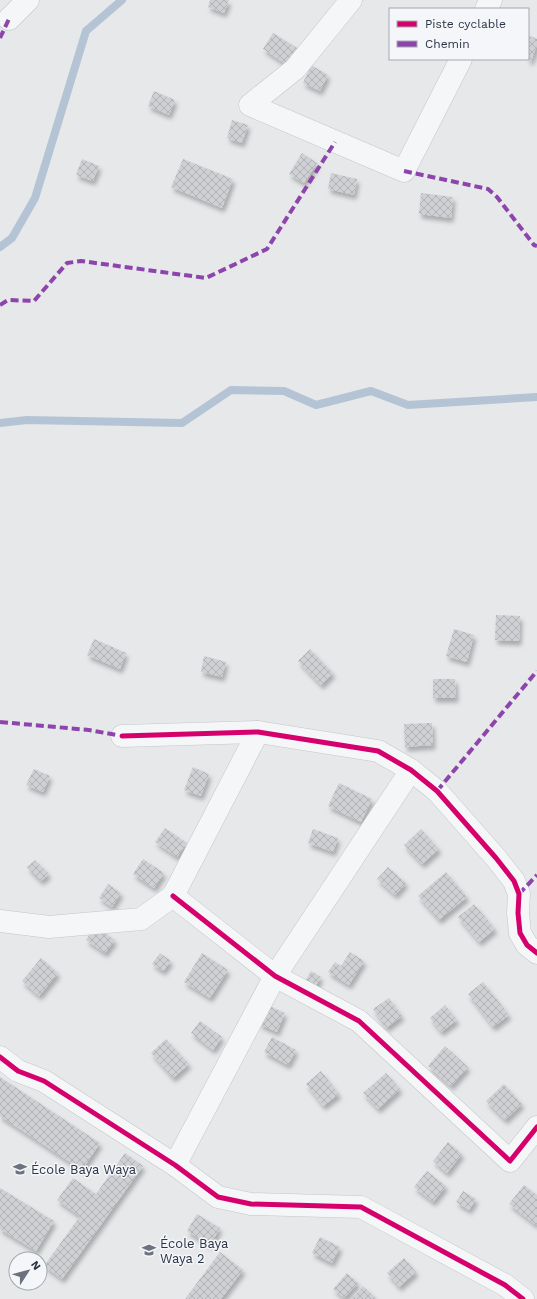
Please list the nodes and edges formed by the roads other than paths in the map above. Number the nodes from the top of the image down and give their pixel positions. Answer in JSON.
{"nodes":[{"id":1,"x":28,"y":0,"type":"edge"},
{"id":2,"x":351,"y":0,"type":"edge"},
{"id":3,"x":8,"y":19,"type":"dead end"},
{"id":4,"x":460,"y":60,"type":"edge"},
{"id":5,"x":258,"y":732,"type":"junction"},
{"id":6,"x":122,"y":736,"type":"dead end"},
{"id":7,"x":411,"y":770,"type":"junction"},
{"id":8,"x":173,"y":896,"type":"junction"},
{"id":9,"x":0,"y":921,"type":"edge"},
{"id":10,"x":537,"y":953,"type":"edge"},
{"id":11,"x":275,"y":976,"type":"junction"},
{"id":12,"x":0,"y":1057,"type":"edge"},
{"id":13,"x":537,"y":1127,"type":"edge"},
{"id":14,"x":175,"y":1165,"type":"junction"},
{"id":15,"x":523,"y":1299,"type":"edge"}],
"edges":[{"from":1,"to":3,"type":"street"},
{"from":2,"to":4,"type":"street"},
{"from":5,"to":6,"type":"street"},
{"from":5,"to":7,"type":"street"},
{"from":5,"to":8,"type":"street"},
{"from":7,"to":10,"type":"street"},
{"from":7,"to":11,"type":"street"},
{"from":8,"to":9,"type":"street"},
{"from":8,"to":11,"type":"street"},
{"from":11,"to":13,"type":"street"},
{"from":11,"to":14,"type":"street"},
{"from":12,"to":14,"type":"street"},
{"from":14,"to":15,"type":"street"}]}
